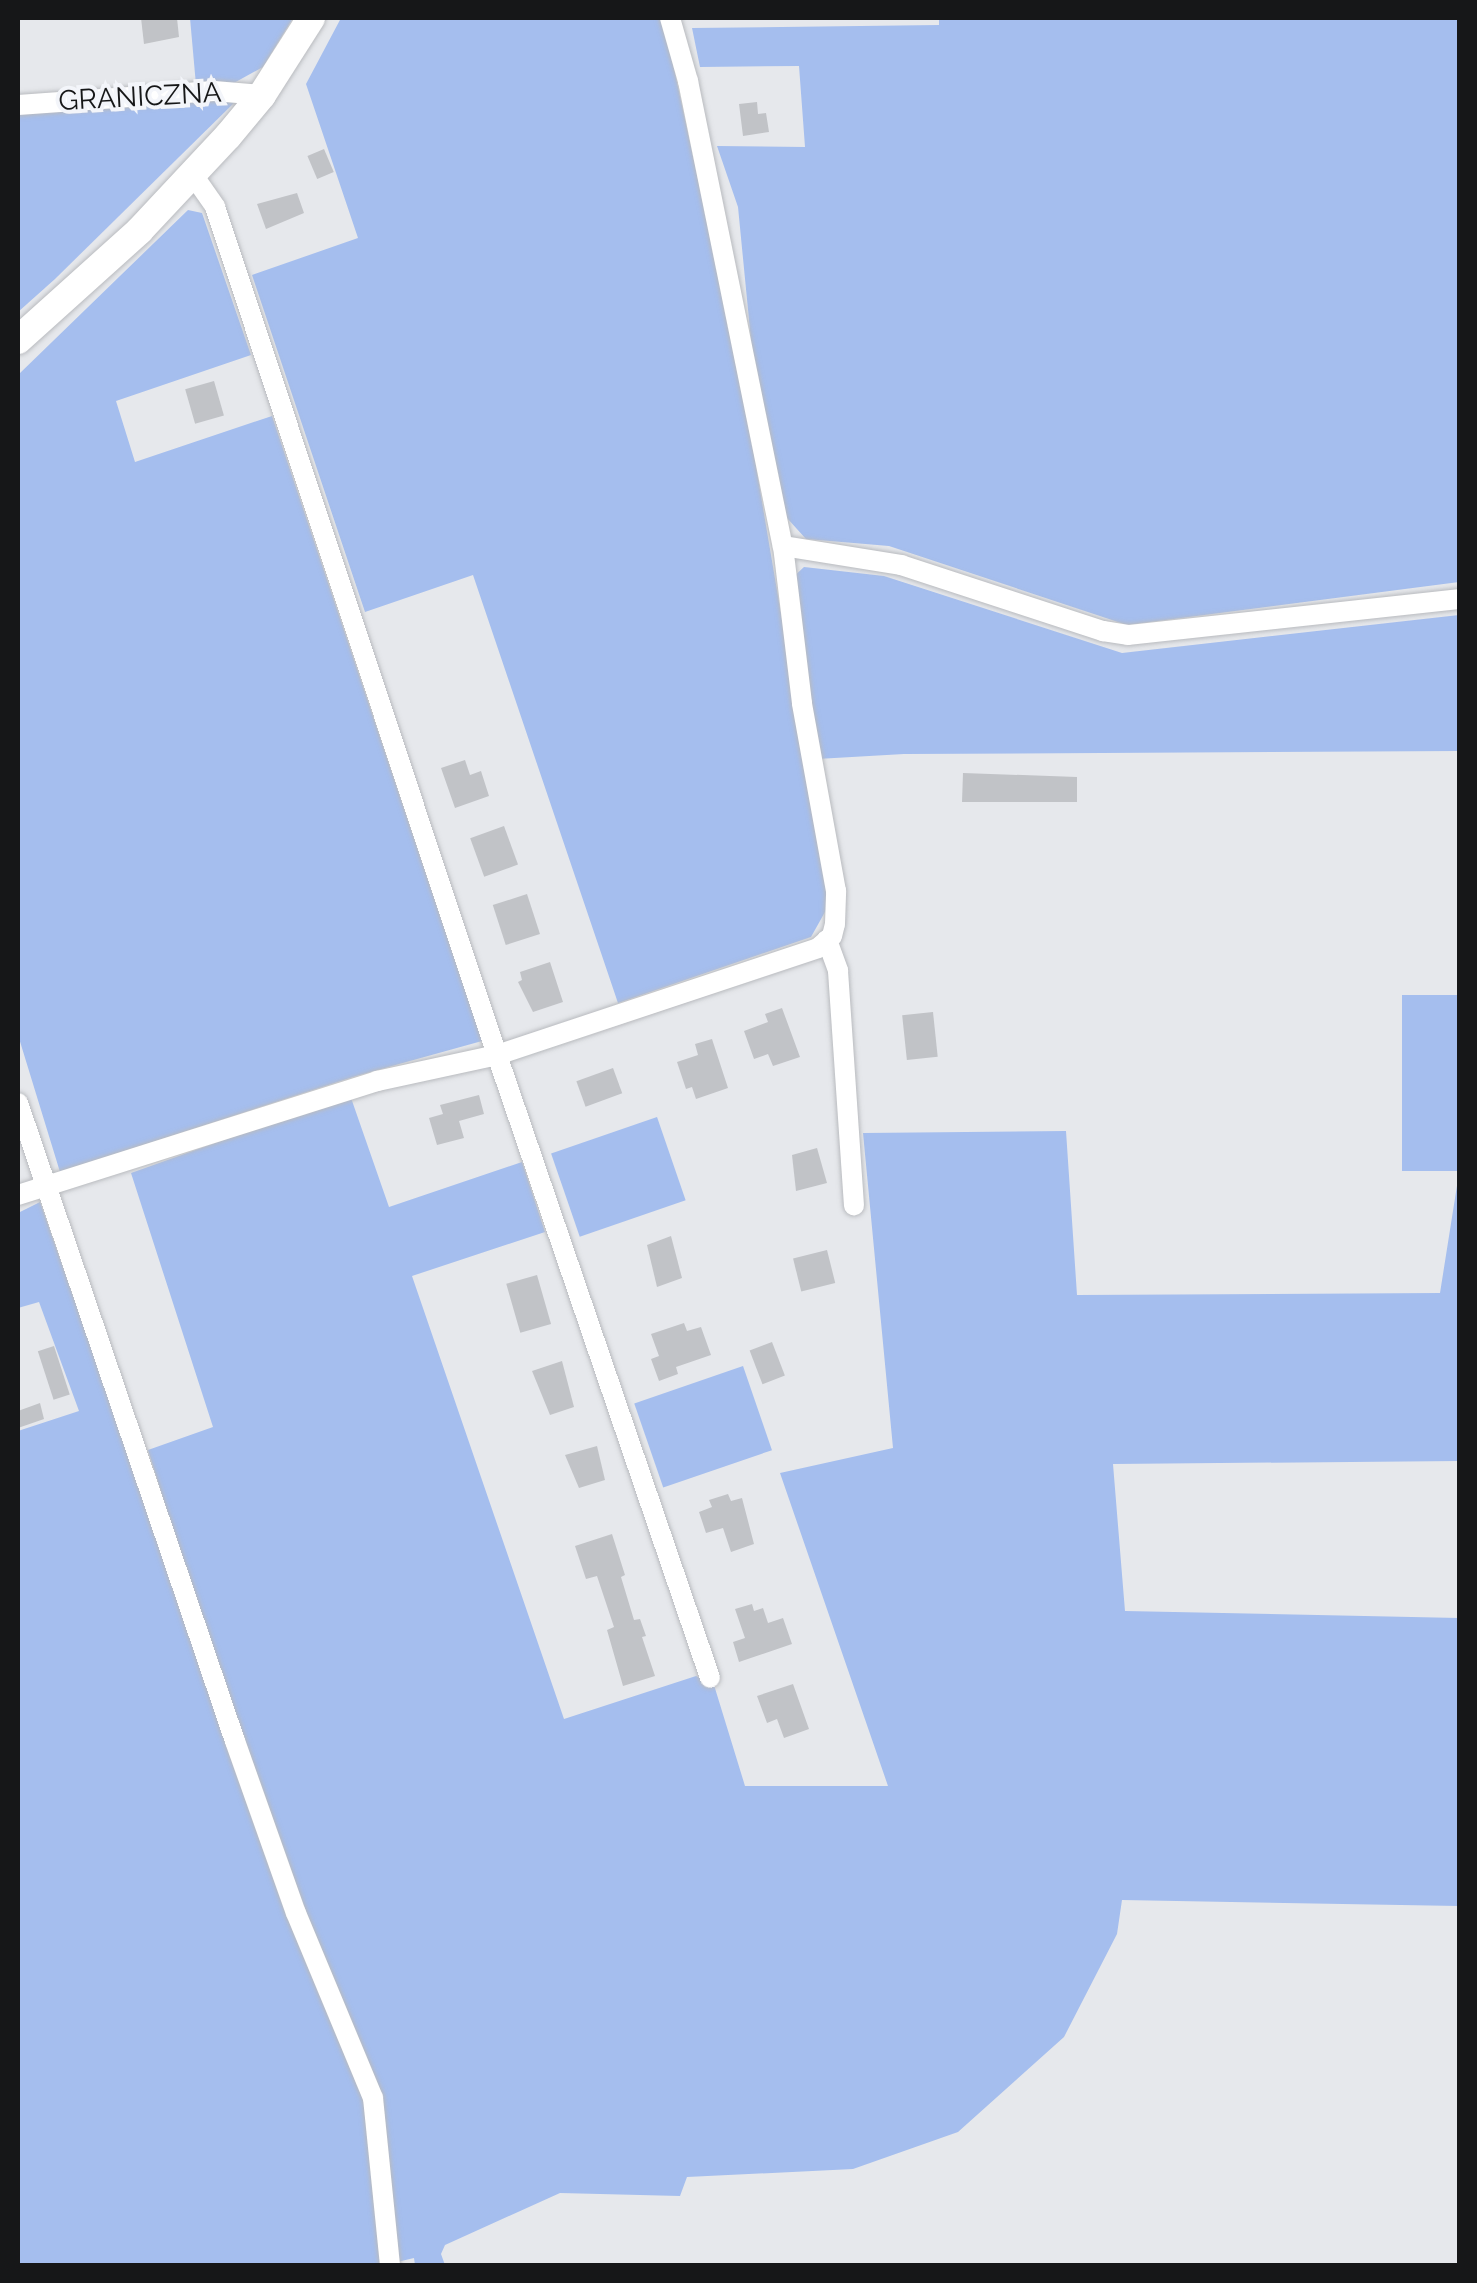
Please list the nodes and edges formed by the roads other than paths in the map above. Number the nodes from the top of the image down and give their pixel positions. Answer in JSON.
{"nodes":[{"id":1,"x":312,"y":18,"type":"edge"},
{"id":2,"x":670,"y":18,"type":"edge"},
{"id":3,"x":262,"y":95,"type":"junction"},
{"id":4,"x":18,"y":105,"type":"edge"},
{"id":5,"x":193,"y":174,"type":"junction"},
{"id":6,"x":18,"y":340,"type":"edge"},
{"id":7,"x":783,"y":546,"type":"junction"},
{"id":8,"x":1460,"y":599,"type":"edge"},
{"id":9,"x":828,"y":940,"type":"junction"},
{"id":10,"x":496,"y":1055,"type":"junction"},
{"id":11,"x":18,"y":1103,"type":"edge"},
{"id":12,"x":43,"y":1185,"type":"junction"},
{"id":13,"x":18,"y":1195,"type":"edge"},
{"id":14,"x":854,"y":1205,"type":"dead end"},
{"id":15,"x":710,"y":1678,"type":"dead end"},
{"id":16,"x":390,"y":2266,"type":"edge"}],
"edges":[{"from":1,"to":3,"type":"street"},
{"from":2,"to":7,"type":"street"},
{"from":3,"to":4,"type":"street","name":"GRANICZNA"},
{"from":3,"to":5,"type":"street"},
{"from":5,"to":6,"type":"street"},
{"from":5,"to":10,"type":"street"},
{"from":7,"to":8,"type":"street"},
{"from":7,"to":9,"type":"street"},
{"from":9,"to":10,"type":"street"},
{"from":9,"to":14,"type":"street"},
{"from":10,"to":12,"type":"street"},
{"from":10,"to":15,"type":"street"},
{"from":11,"to":12,"type":"street"},
{"from":12,"to":13,"type":"street"},
{"from":12,"to":16,"type":"street"}]}
